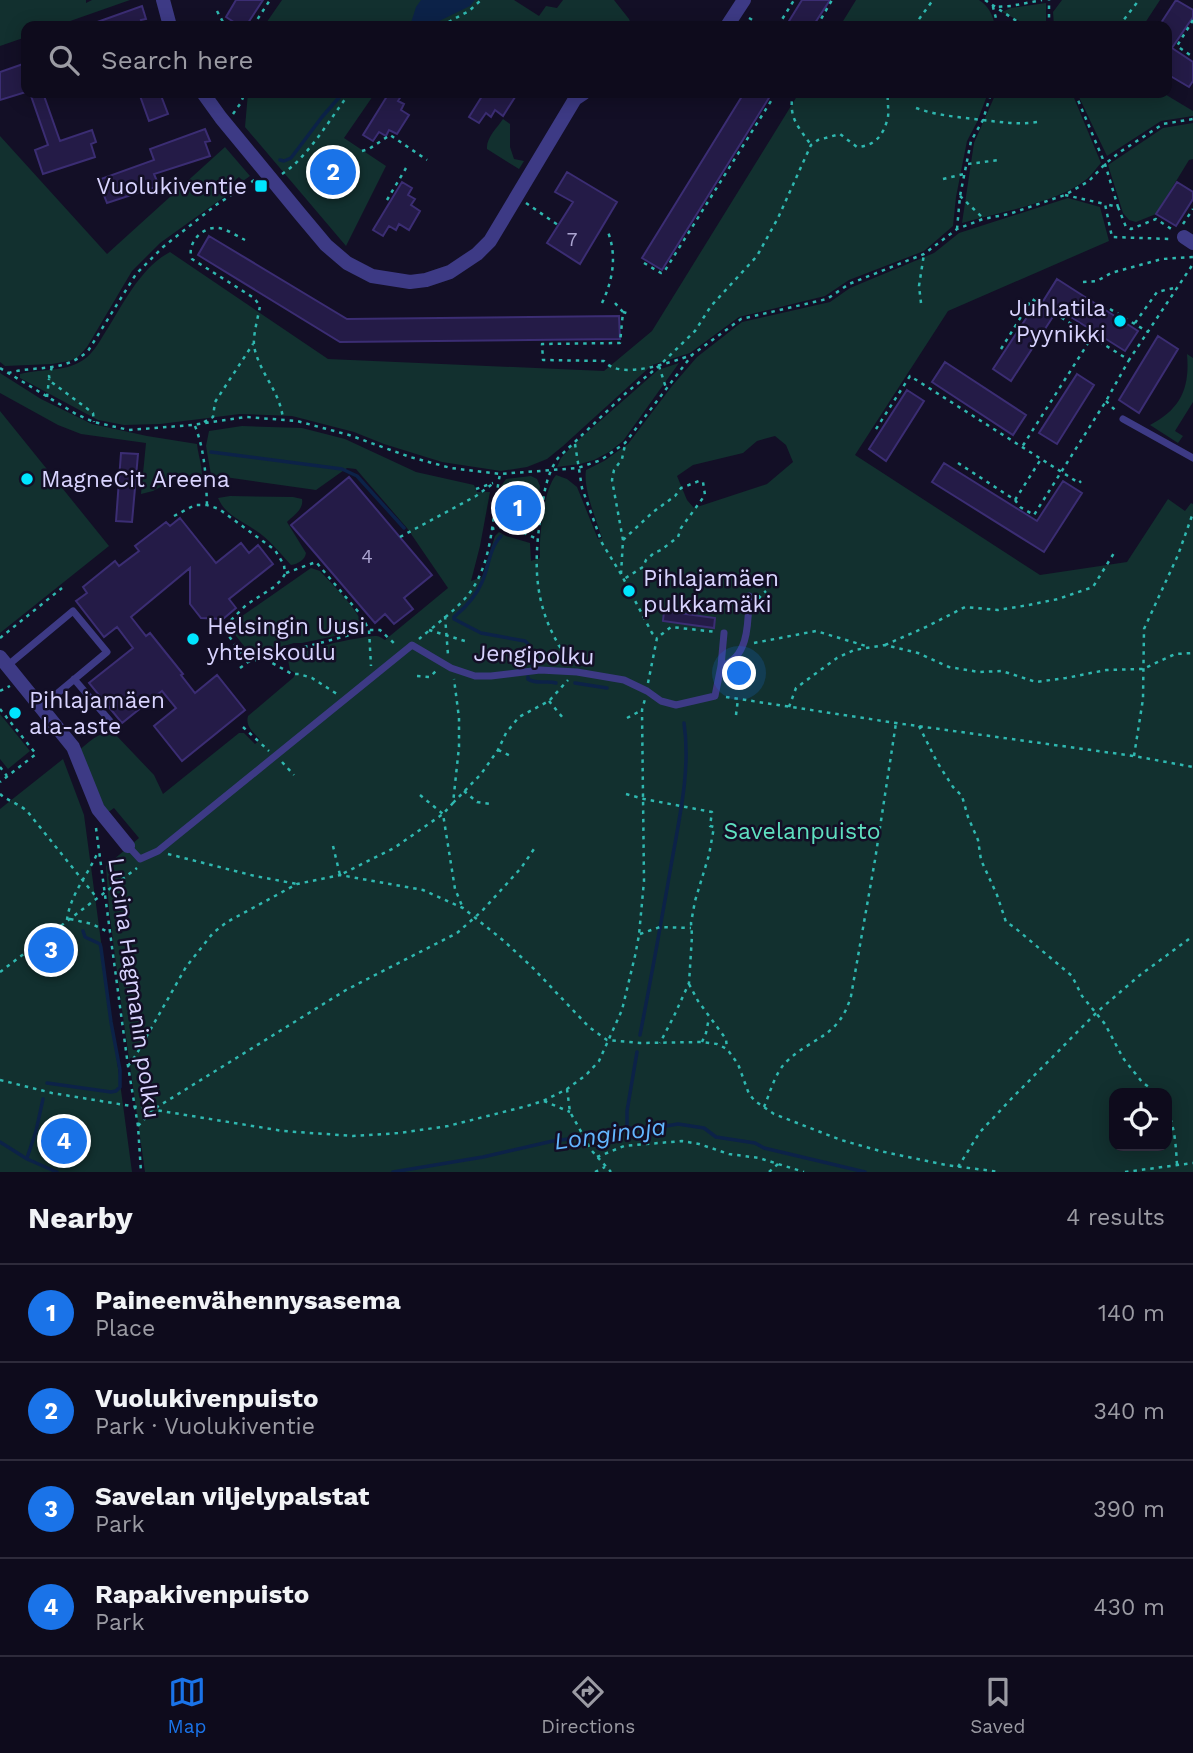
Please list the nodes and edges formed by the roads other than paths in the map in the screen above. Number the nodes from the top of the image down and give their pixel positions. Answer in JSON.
{"nodes":[{"id":1,"x":163,"y":0,"type":"edge"},
{"id":2,"x":740,"y":5,"type":"edge"},
{"id":3,"x":169,"y":21,"type":"edge"},
{"id":4,"x":730,"y":21,"type":"edge"},
{"id":5,"x":207,"y":98,"type":"edge"},
{"id":6,"x":576,"y":98,"type":"edge"},
{"id":7,"x":1123,"y":419,"type":"road end"},
{"id":8,"x":1193,"y":458,"type":"edge"},
{"id":9,"x":749,"y":596,"type":"dead end"},
{"id":10,"x":724,"y":633,"type":"road end"},
{"id":11,"x":4,"y":661,"type":"edge"},
{"id":12,"x":721,"y":666,"type":"junction"},
{"id":13,"x":74,"y":679,"type":"junction"},
{"id":14,"x":346,"y":699,"type":"junction"},
{"id":15,"x":40,"y":707,"type":"junction"},
{"id":16,"x":354,"y":707,"type":"dead end"},
{"id":17,"x":110,"y":721,"type":"dead end"},
{"id":18,"x":128,"y":846,"type":"joint"}],
"edges":[{"from":1,"to":3,"type":"street"},
{"from":2,"to":4,"type":"street"},
{"from":5,"to":6,"type":"street"},
{"from":7,"to":8,"type":"lane"},
{"from":9,"to":12,"type":"lane"},
{"from":10,"to":12,"type":"lane"},
{"from":11,"to":13,"type":"lane"},
{"from":11,"to":15,"type":"street"},
{"from":12,"to":14,"type":"lane","name":"Jengipolku"},
{"from":13,"to":15,"type":"lane"},
{"from":13,"to":17,"type":"lane"},
{"from":14,"to":16,"type":"lane"},
{"from":14,"to":18,"type":"lane"},
{"from":15,"to":18,"type":"street"}]}
